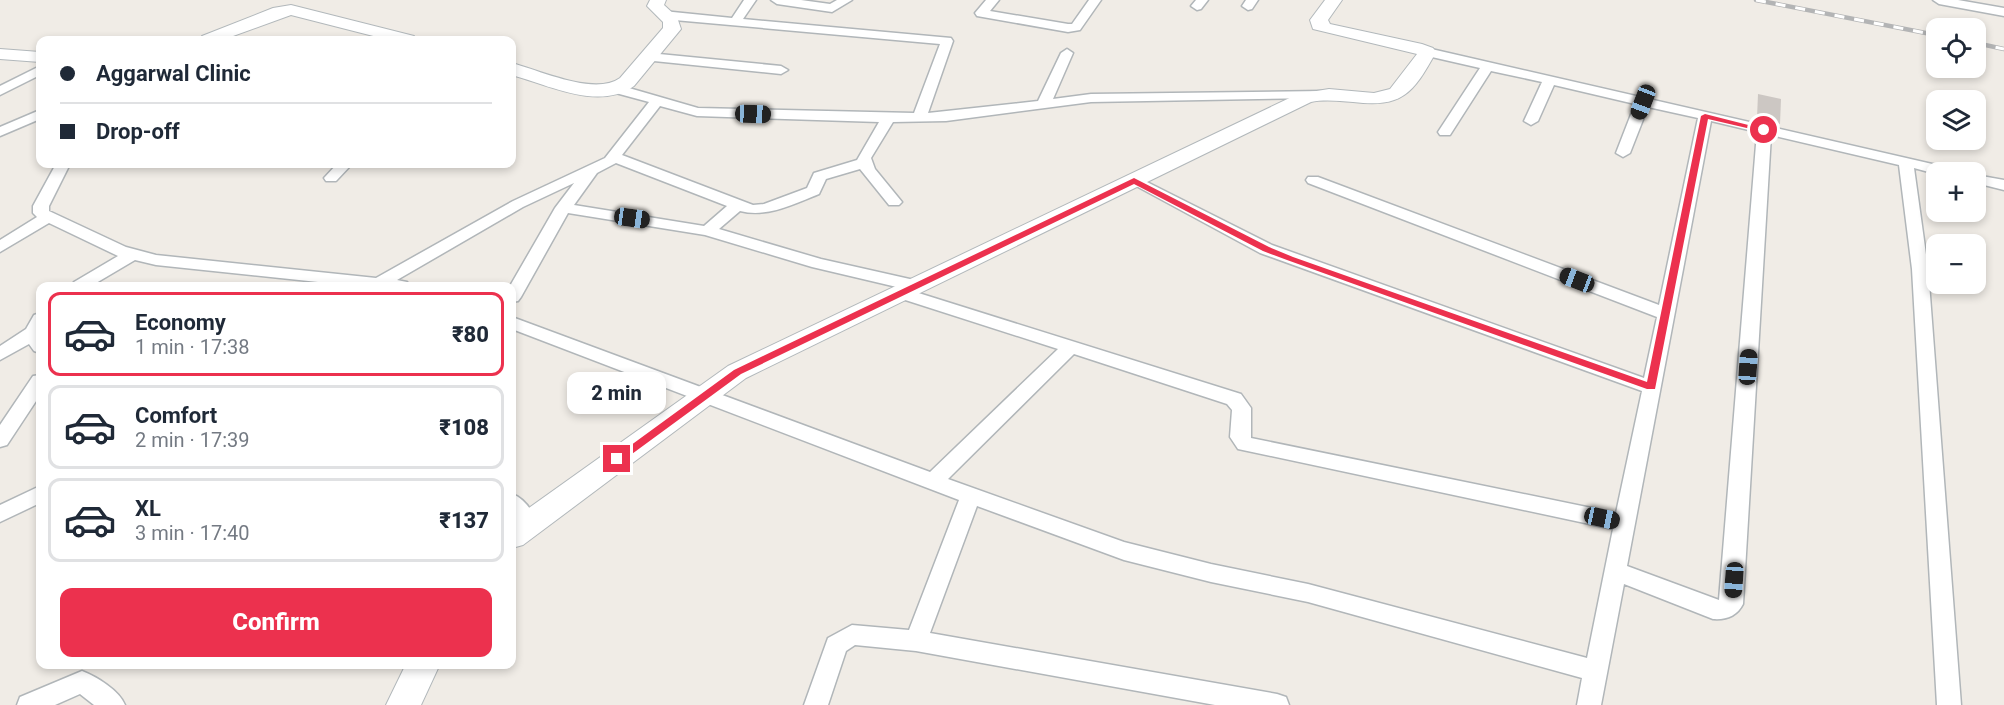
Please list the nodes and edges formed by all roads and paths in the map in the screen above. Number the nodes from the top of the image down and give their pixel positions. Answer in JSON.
{"nodes":[{"id":1,"x":750,"y":0,"type":"edge"},
{"id":2,"x":777,"y":0,"type":"edge"},
{"id":3,"x":846,"y":0,"type":"edge"},
{"id":4,"x":993,"y":0,"type":"edge"},
{"id":5,"x":1095,"y":0,"type":"edge"},
{"id":6,"x":1334,"y":0,"type":"edge"},
{"id":7,"x":1939,"y":0,"type":"edge"},
{"id":8,"x":655,"y":5,"type":"edge"},
{"id":9,"x":2004,"y":12,"type":"edge"},
{"id":10,"x":735,"y":22,"type":"junction"},
{"id":11,"x":218,"y":36,"type":"edge"},
{"id":12,"x":392,"y":36,"type":"edge"},
{"id":13,"x":1427,"y":52,"type":"junction"},
{"id":14,"x":1067,"y":53,"type":"dead end"},
{"id":15,"x":0,"y":54,"type":"edge"},
{"id":16,"x":36,"y":57,"type":"edge"},
{"id":17,"x":649,"y":57,"type":"junction"},
{"id":18,"x":1488,"y":66,"type":"junction"},
{"id":19,"x":516,"y":70,"type":"edge"},
{"id":20,"x":781,"y":70,"type":"dead end"},
{"id":21,"x":36,"y":72,"type":"edge"},
{"id":22,"x":1550,"y":80,"type":"junction"},
{"id":23,"x":617,"y":90,"type":"junction"},
{"id":24,"x":0,"y":91,"type":"edge"},
{"id":25,"x":1318,"y":94,"type":"junction"},
{"id":26,"x":657,"y":101,"type":"junction"},
{"id":27,"x":1643,"y":102,"type":"junction"},
{"id":28,"x":1044,"y":103,"type":"junction"},
{"id":29,"x":36,"y":116,"type":"edge"},
{"id":30,"x":1705,"y":116,"type":"junction"},
{"id":31,"x":888,"y":118,"type":"junction"},
{"id":32,"x":919,"y":118,"type":"junction"},
{"id":33,"x":1531,"y":121,"type":"dead end"},
{"id":34,"x":1764,"y":130,"type":"junction"},
{"id":35,"x":0,"y":132,"type":"edge"},
{"id":36,"x":1445,"y":132,"type":"dead end"},
{"id":37,"x":1623,"y":153,"type":"dead end"},
{"id":38,"x":615,"y":157,"type":"junction"},
{"id":39,"x":864,"y":163,"type":"junction"},
{"id":40,"x":1906,"y":163,"type":"junction"},
{"id":41,"x":1926,"y":167,"type":"edge"},
{"id":42,"x":61,"y":168,"type":"edge"},
{"id":43,"x":341,"y":168,"type":"edge"},
{"id":44,"x":591,"y":170,"type":"junction"},
{"id":45,"x":331,"y":178,"type":"dead end"},
{"id":46,"x":1313,"y":180,"type":"dead end"},
{"id":47,"x":1986,"y":180,"type":"edge"},
{"id":48,"x":1134,"y":181,"type":"junction"},
{"id":49,"x":2004,"y":185,"type":"edge"},
{"id":50,"x":894,"y":202,"type":"dead end"},
{"id":51,"x":740,"y":206,"type":"junction"},
{"id":52,"x":563,"y":208,"type":"junction"},
{"id":53,"x":47,"y":217,"type":"junction"},
{"id":54,"x":706,"y":231,"type":"junction"},
{"id":55,"x":0,"y":247,"type":"edge"},
{"id":56,"x":131,"y":255,"type":"junction"},
{"id":57,"x":87,"y":282,"type":"edge"},
{"id":58,"x":370,"y":282,"type":"edge"},
{"id":59,"x":382,"y":282,"type":"edge"},
{"id":60,"x":909,"y":289,"type":"junction"},
{"id":61,"x":516,"y":290,"type":"edge"},
{"id":62,"x":1665,"y":314,"type":"junction"},
{"id":63,"x":516,"y":324,"type":"edge"},
{"id":64,"x":36,"y":334,"type":"edge"},
{"id":65,"x":1071,"y":347,"type":"junction"},
{"id":66,"x":0,"y":354,"type":"edge"},
{"id":67,"x":36,"y":387,"type":"edge"},
{"id":68,"x":1651,"y":387,"type":"junction"},
{"id":69,"x":706,"y":395,"type":"junction"},
{"id":70,"x":0,"y":440,"type":"edge"},
{"id":71,"x":933,"y":481,"type":"junction"},
{"id":72,"x":36,"y":496,"type":"edge"},
{"id":73,"x":971,"y":496,"type":"junction"},
{"id":74,"x":0,"y":514,"type":"edge"},
{"id":75,"x":1624,"y":523,"type":"junction"},
{"id":76,"x":520,"y":530,"type":"edge"},
{"id":77,"x":1615,"y":571,"type":"junction"},
{"id":78,"x":916,"y":641,"type":"junction"},
{"id":79,"x":421,"y":669,"type":"edge"},
{"id":80,"x":1595,"y":671,"type":"junction"},
{"id":81,"x":29,"y":705,"type":"edge"},
{"id":82,"x":113,"y":705,"type":"edge"},
{"id":83,"x":403,"y":705,"type":"edge"},
{"id":84,"x":816,"y":705,"type":"edge"},
{"id":85,"x":1277,"y":705,"type":"edge"},
{"id":86,"x":1589,"y":705,"type":"edge"},
{"id":87,"x":1949,"y":705,"type":"edge"}],
"edges":[{"from":1,"to":10,"type":"street"},
{"from":2,"to":3,"type":"street"},
{"from":4,"to":5,"type":"street"},
{"from":6,"to":13,"type":"main road"},
{"from":7,"to":9,"type":"street"},
{"from":8,"to":10,"type":"street"},
{"from":8,"to":17,"type":"main road"},
{"from":10,"to":32,"type":"street"},
{"from":11,"to":12,"type":"main road"},
{"from":13,"to":18,"type":"street"},
{"from":13,"to":25,"type":"main road"},
{"from":14,"to":28,"type":"street"},
{"from":15,"to":16,"type":"main road"},
{"from":17,"to":20,"type":"street"},
{"from":17,"to":23,"type":"main road"},
{"from":18,"to":22,"type":"street"},
{"from":18,"to":36,"type":"street"},
{"from":19,"to":23,"type":"main road"},
{"from":21,"to":24,"type":"street"},
{"from":22,"to":27,"type":"street"},
{"from":22,"to":33,"type":"street"},
{"from":23,"to":26,"type":"street"},
{"from":25,"to":28,"type":"street"},
{"from":25,"to":48,"type":"main road"},
{"from":26,"to":31,"type":"street"},
{"from":26,"to":38,"type":"street"},
{"from":27,"to":30,"type":"street"},
{"from":27,"to":37,"type":"street"},
{"from":28,"to":32,"type":"street"},
{"from":29,"to":35,"type":"street"},
{"from":30,"to":34,"type":"street"},
{"from":30,"to":62,"type":"street"},
{"from":31,"to":32,"type":"street"},
{"from":31,"to":39,"type":"street"},
{"from":34,"to":40,"type":"street"},
{"from":34,"to":77,"type":"street"},
{"from":38,"to":44,"type":"street"},
{"from":38,"to":51,"type":"street"},
{"from":39,"to":50,"type":"street"},
{"from":39,"to":51,"type":"street"},
{"from":40,"to":41,"type":"street"},
{"from":40,"to":87,"type":"street"},
{"from":42,"to":53,"type":"street"},
{"from":43,"to":45,"type":"street"},
{"from":44,"to":52,"type":"street"},
{"from":44,"to":59,"type":"street"},
{"from":46,"to":62,"type":"street"},
{"from":47,"to":49,"type":"street"},
{"from":48,"to":60,"type":"main road"},
{"from":48,"to":68,"type":"street"},
{"from":51,"to":54,"type":"street"},
{"from":52,"to":54,"type":"street"},
{"from":52,"to":61,"type":"street"},
{"from":53,"to":55,"type":"street"},
{"from":53,"to":56,"type":"street"},
{"from":54,"to":60,"type":"street"},
{"from":56,"to":57,"type":"street"},
{"from":56,"to":58,"type":"street"},
{"from":60,"to":65,"type":"street"},
{"from":60,"to":69,"type":"main road"},
{"from":62,"to":68,"type":"street"},
{"from":63,"to":69,"type":"street"},
{"from":64,"to":66,"type":"street"},
{"from":65,"to":71,"type":"street"},
{"from":65,"to":75,"type":"street"},
{"from":67,"to":70,"type":"street"},
{"from":68,"to":75,"type":"street"},
{"from":69,"to":71,"type":"street"},
{"from":69,"to":76,"type":"main road"},
{"from":71,"to":73,"type":"street"},
{"from":72,"to":74,"type":"street"},
{"from":73,"to":78,"type":"street"},
{"from":73,"to":80,"type":"street"},
{"from":75,"to":77,"type":"street"},
{"from":77,"to":80,"type":"street"},
{"from":78,"to":84,"type":"street"},
{"from":78,"to":85,"type":"street"},
{"from":79,"to":83,"type":"main road"},
{"from":80,"to":86,"type":"street"},
{"from":81,"to":82,"type":"street"}]}
